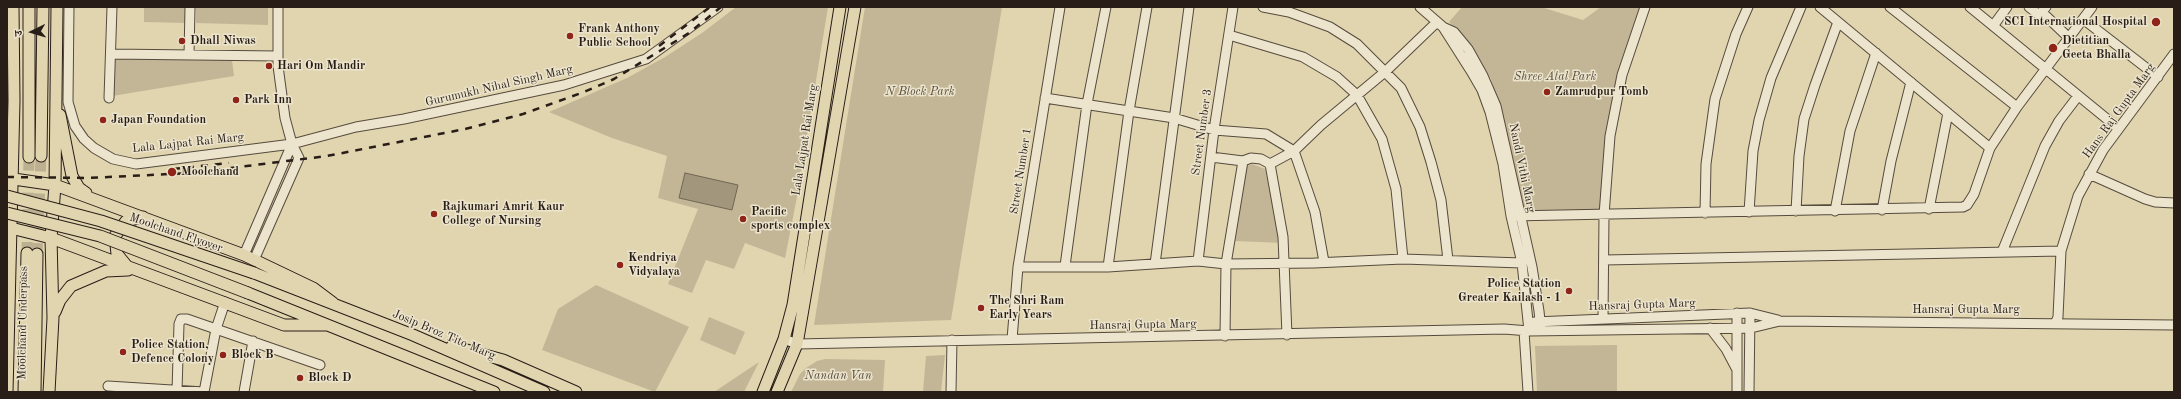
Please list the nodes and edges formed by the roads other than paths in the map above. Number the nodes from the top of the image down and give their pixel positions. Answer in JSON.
{"nodes":[{"id":1,"x":13,"y":7,"type":"edge"},
{"id":2,"x":29,"y":7,"type":"edge"},
{"id":3,"x":43,"y":7,"type":"edge"},
{"id":4,"x":58,"y":7,"type":"edge"},
{"id":5,"x":69,"y":7,"type":"edge"},
{"id":6,"x":112,"y":7,"type":"edge"},
{"id":7,"x":190,"y":7,"type":"edge"},
{"id":8,"x":278,"y":7,"type":"edge"},
{"id":9,"x":718,"y":7,"type":"edge"},
{"id":10,"x":840,"y":7,"type":"edge"},
{"id":11,"x":855,"y":7,"type":"edge"},
{"id":12,"x":1060,"y":7,"type":"edge"},
{"id":13,"x":1106,"y":7,"type":"edge"},
{"id":14,"x":1147,"y":7,"type":"edge"},
{"id":15,"x":1189,"y":7,"type":"edge"},
{"id":16,"x":1233,"y":7,"type":"edge"},
{"id":17,"x":1263,"y":7,"type":"edge"},
{"id":18,"x":1420,"y":7,"type":"edge"},
{"id":19,"x":1645,"y":7,"type":"edge"},
{"id":20,"x":1748,"y":7,"type":"edge"},
{"id":21,"x":1801,"y":7,"type":"edge"},
{"id":22,"x":1820,"y":7,"type":"edge"},
{"id":23,"x":1890,"y":7,"type":"edge"},
{"id":24,"x":1970,"y":7,"type":"edge"},
{"id":25,"x":2007,"y":7,"type":"edge"},
{"id":26,"x":2029,"y":7,"type":"edge"},
{"id":27,"x":2046,"y":7,"type":"edge"},
{"id":28,"x":2092,"y":7,"type":"edge"},
{"id":29,"x":2039,"y":15,"type":"junction"},
{"id":30,"x":2083,"y":19,"type":"junction"},
{"id":31,"x":1838,"y":22,"type":"junction"},
{"id":32,"x":1440,"y":24,"type":"junction"},
{"id":33,"x":1993,"y":26,"type":"junction"},
{"id":34,"x":1229,"y":36,"type":"junction"},
{"id":35,"x":2069,"y":38,"type":"junction"},
{"id":36,"x":1876,"y":53,"type":"junction"},
{"id":37,"x":111,"y":54,"type":"junction"},
{"id":38,"x":2174,"y":54,"type":"edge"},
{"id":39,"x":189,"y":55,"type":"junction"},
{"id":40,"x":277,"y":56,"type":"junction"},
{"id":41,"x":2045,"y":69,"type":"junction"},
{"id":42,"x":1386,"y":71,"type":"junction"},
{"id":43,"x":2158,"y":77,"type":"junction"},
{"id":44,"x":1911,"y":82,"type":"junction"},
{"id":45,"x":1357,"y":95,"type":"junction"},
{"id":46,"x":2078,"y":96,"type":"junction"},
{"id":47,"x":109,"y":98,"type":"dead end"},
{"id":48,"x":1044,"y":98,"type":"junction"},
{"id":49,"x":14,"y":101,"type":"junction"},
{"id":50,"x":56,"y":101,"type":"junction"},
{"id":51,"x":1087,"y":104,"type":"junction"},
{"id":52,"x":2017,"y":108,"type":"junction"},
{"id":53,"x":1129,"y":111,"type":"junction"},
{"id":54,"x":1948,"y":113,"type":"junction"},
{"id":55,"x":7,"y":114,"type":"edge"},
{"id":56,"x":1174,"y":118,"type":"junction"},
{"id":57,"x":2118,"y":128,"type":"junction"},
{"id":58,"x":1214,"y":130,"type":"junction"},
{"id":59,"x":292,"y":144,"type":"junction"},
{"id":60,"x":1990,"y":148,"type":"junction"},
{"id":61,"x":1294,"y":151,"type":"junction"},
{"id":62,"x":29,"y":156,"type":"tunnel mouth"},
{"id":63,"x":41,"y":156,"type":"tunnel mouth"},
{"id":64,"x":1211,"y":158,"type":"junction"},
{"id":65,"x":1243,"y":161,"type":"junction"},
{"id":66,"x":1270,"y":164,"type":"junction"},
{"id":67,"x":2089,"y":174,"type":"junction"},
{"id":68,"x":9,"y":179,"type":"edge"},
{"id":69,"x":55,"y":185,"type":"junction"},
{"id":70,"x":7,"y":196,"type":"edge"},
{"id":71,"x":90,"y":196,"type":"junction"},
{"id":72,"x":2174,"y":204,"type":"edge"},
{"id":73,"x":1929,"y":209,"type":"junction"},
{"id":74,"x":1882,"y":210,"type":"junction"},
{"id":75,"x":1796,"y":211,"type":"junction"},
{"id":76,"x":1835,"y":211,"type":"junction"},
{"id":77,"x":1749,"y":212,"type":"junction"},
{"id":78,"x":7,"y":213,"type":"edge"},
{"id":79,"x":1705,"y":213,"type":"junction"},
{"id":80,"x":1604,"y":215,"type":"junction"},
{"id":81,"x":1516,"y":216,"type":"junction"},
{"id":82,"x":150,"y":219,"type":"junction"},
{"id":83,"x":8,"y":228,"type":"edge"},
{"id":84,"x":51,"y":238,"type":"junction"},
{"id":85,"x":2061,"y":251,"type":"junction"},
{"id":86,"x":2002,"y":252,"type":"junction"},
{"id":87,"x":249,"y":257,"type":"junction"},
{"id":88,"x":1403,"y":259,"type":"junction"},
{"id":89,"x":1448,"y":260,"type":"junction"},
{"id":90,"x":1604,"y":260,"type":"junction"},
{"id":91,"x":1198,"y":261,"type":"junction"},
{"id":92,"x":1324,"y":262,"type":"junction"},
{"id":93,"x":1285,"y":263,"type":"junction"},
{"id":94,"x":1522,"y":263,"type":"junction"},
{"id":95,"x":1155,"y":264,"type":"junction"},
{"id":96,"x":1226,"y":264,"type":"junction"},
{"id":97,"x":1065,"y":266,"type":"junction"},
{"id":98,"x":1018,"y":267,"type":"junction"},
{"id":99,"x":1108,"y":267,"type":"junction"},
{"id":100,"x":135,"y":269,"type":"junction"},
{"id":101,"x":8,"y":302,"type":"edge"},
{"id":102,"x":225,"y":302,"type":"junction"},
{"id":103,"x":333,"y":303,"type":"junction"},
{"id":104,"x":1737,"y":313,"type":"junction"},
{"id":105,"x":1750,"y":313,"type":"junction"},
{"id":106,"x":53,"y":318,"type":"junction"},
{"id":107,"x":1604,"y":319,"type":"junction"},
{"id":108,"x":1780,"y":321,"type":"junction"},
{"id":109,"x":2056,"y":322,"type":"junction"},
{"id":110,"x":2174,"y":324,"type":"edge"},
{"id":111,"x":327,"y":325,"type":"junction"},
{"id":112,"x":1540,"y":326,"type":"junction"},
{"id":113,"x":1527,"y":328,"type":"junction"},
{"id":114,"x":1710,"y":328,"type":"junction"},
{"id":115,"x":1737,"y":328,"type":"junction"},
{"id":116,"x":1751,"y":328,"type":"junction"},
{"id":117,"x":216,"y":329,"type":"junction"},
{"id":118,"x":413,"y":335,"type":"junction"},
{"id":119,"x":1287,"y":335,"type":"junction"},
{"id":120,"x":1225,"y":336,"type":"junction"},
{"id":121,"x":1012,"y":339,"type":"junction"},
{"id":122,"x":784,"y":340,"type":"junction"},
{"id":123,"x":952,"y":340,"type":"junction"},
{"id":124,"x":252,"y":342,"type":"junction"},
{"id":125,"x":797,"y":344,"type":"junction"},
{"id":126,"x":320,"y":365,"type":"dead end"},
{"id":127,"x":1737,"y":371,"type":"junction"},
{"id":128,"x":108,"y":386,"type":"dead end"},
{"id":129,"x":50,"y":389,"type":"edge"},
{"id":130,"x":177,"y":391,"type":"edge"},
{"id":131,"x":7,"y":392,"type":"edge"},
{"id":132,"x":24,"y":392,"type":"edge"},
{"id":133,"x":35,"y":392,"type":"edge"},
{"id":134,"x":204,"y":392,"type":"edge"},
{"id":135,"x":214,"y":392,"type":"edge"},
{"id":136,"x":244,"y":392,"type":"edge"},
{"id":137,"x":494,"y":392,"type":"edge"},
{"id":138,"x":544,"y":392,"type":"edge"},
{"id":139,"x":576,"y":392,"type":"edge"},
{"id":140,"x":763,"y":392,"type":"edge"},
{"id":141,"x":777,"y":392,"type":"edge"},
{"id":142,"x":951,"y":392,"type":"edge"},
{"id":143,"x":1528,"y":392,"type":"edge"},
{"id":144,"x":1737,"y":392,"type":"edge"},
{"id":145,"x":1750,"y":392,"type":"edge"}],
"edges":[{"from":1,"to":49,"type":"main road"},
{"from":2,"to":62,"type":"main road"},
{"from":3,"to":63,"type":"main road"},
{"from":4,"to":50,"type":"main road"},
{"from":5,"to":59,"type":"street","name":"Lala Lajpat Rai Marg"},
{"from":6,"to":37,"type":"street"},
{"from":7,"to":39,"type":"street"},
{"from":8,"to":40,"type":"street"},
{"from":9,"to":59,"type":"street","name":"Gurumukh Nihal Singh Marg"},
{"from":10,"to":122,"type":"main road","name":"Lala Lajpat Rai Marg"},
{"from":11,"to":125,"type":"main road"},
{"from":12,"to":48,"type":"street","name":"Street Number 1"},
{"from":13,"to":51,"type":"street"},
{"from":14,"to":53,"type":"street"},
{"from":15,"to":56,"type":"street"},
{"from":16,"to":34,"type":"street","name":"Street Number 3"},
{"from":17,"to":42,"type":"street"},
{"from":18,"to":32,"type":"street","name":"Nandi Vithi Marg"},
{"from":19,"to":80,"type":"street"},
{"from":20,"to":79,"type":"street"},
{"from":21,"to":77,"type":"street"},
{"from":22,"to":31,"type":"street"},
{"from":23,"to":52,"type":"street"},
{"from":24,"to":33,"type":"street"},
{"from":25,"to":33,"type":"street"},
{"from":26,"to":29,"type":"street"},
{"from":27,"to":29,"type":"street"},
{"from":28,"to":30,"type":"street"},
{"from":29,"to":35,"type":"street"},
{"from":30,"to":35,"type":"street"},
{"from":30,"to":43,"type":"street"},
{"from":31,"to":36,"type":"street"},
{"from":31,"to":75,"type":"street"},
{"from":32,"to":42,"type":"street"},
{"from":32,"to":81,"type":"street","name":"Nandi Vithi Marg"},
{"from":33,"to":41,"type":"street"},
{"from":34,"to":45,"type":"street"},
{"from":34,"to":58,"type":"street","name":"Street Number 3"},
{"from":35,"to":41,"type":"street"},
{"from":36,"to":44,"type":"street"},
{"from":36,"to":76,"type":"street"},
{"from":37,"to":39,"type":"street"},
{"from":37,"to":47,"type":"street"},
{"from":38,"to":43,"type":"street","name":"Hans Raj Gupta Marg"},
{"from":39,"to":40,"type":"street"},
{"from":40,"to":59,"type":"street"},
{"from":41,"to":46,"type":"street"},
{"from":41,"to":52,"type":"street"},
{"from":42,"to":45,"type":"street"},
{"from":42,"to":89,"type":"street"},
{"from":43,"to":57,"type":"street","name":"Hans Raj Gupta Marg"},
{"from":44,"to":54,"type":"street"},
{"from":44,"to":74,"type":"street"},
{"from":45,"to":61,"type":"street"},
{"from":45,"to":88,"type":"street"},
{"from":46,"to":57,"type":"street"},
{"from":46,"to":86,"type":"street"},
{"from":48,"to":51,"type":"street"},
{"from":48,"to":98,"type":"street","name":"Street Number 1"},
{"from":49,"to":55,"type":"main road"},
{"from":49,"to":68,"type":"main road"},
{"from":50,"to":69,"type":"main road"},
{"from":50,"to":71,"type":"main road"},
{"from":51,"to":53,"type":"street"},
{"from":51,"to":97,"type":"street"},
{"from":52,"to":60,"type":"street"},
{"from":53,"to":56,"type":"street"},
{"from":53,"to":99,"type":"street"},
{"from":54,"to":60,"type":"street"},
{"from":54,"to":73,"type":"street"},
{"from":56,"to":58,"type":"street"},
{"from":56,"to":95,"type":"street"},
{"from":57,"to":67,"type":"street","name":"Hans Raj Gupta Marg"},
{"from":58,"to":61,"type":"street"},
{"from":58,"to":64,"type":"street","name":"Street Number 3"},
{"from":59,"to":87,"type":"street"},
{"from":60,"to":73,"type":"street"},
{"from":61,"to":66,"type":"street"},
{"from":61,"to":92,"type":"street"},
{"from":64,"to":65,"type":"street"},
{"from":64,"to":91,"type":"street","name":"Street Number 3"},
{"from":65,"to":66,"type":"street"},
{"from":65,"to":96,"type":"street"},
{"from":66,"to":93,"type":"street"},
{"from":67,"to":72,"type":"street"},
{"from":67,"to":85,"type":"street","name":"Hans Raj Gupta Marg"},
{"from":68,"to":69,"type":"main road"},
{"from":68,"to":83,"type":"main road"},
{"from":69,"to":71,"type":"main road"},
{"from":69,"to":84,"type":"main road"},
{"from":70,"to":103,"type":"main road","name":"Moolchand Flyover","bridge":true},
{"from":71,"to":82,"type":"main road"},
{"from":73,"to":74,"type":"street"},
{"from":74,"to":76,"type":"street"},
{"from":75,"to":76,"type":"street"},
{"from":75,"to":77,"type":"street"},
{"from":77,"to":79,"type":"street"},
{"from":78,"to":111,"type":"main road","bridge":true},
{"from":79,"to":80,"type":"street"},
{"from":80,"to":81,"type":"street"},
{"from":80,"to":90,"type":"street"},
{"from":81,"to":94,"type":"street","name":"Nandi Vithi Marg"},
{"from":81,"to":112,"type":"street","name":"Nandi Vithi Marg"},
{"from":82,"to":87,"type":"main road"},
{"from":82,"to":100,"type":"main road"},
{"from":83,"to":84,"type":"main road"},
{"from":83,"to":101,"type":"main road"},
{"from":84,"to":100,"type":"main road"},
{"from":84,"to":106,"type":"main road"},
{"from":85,"to":86,"type":"street"},
{"from":85,"to":109,"type":"street","name":"Hans Raj Gupta Marg"},
{"from":86,"to":90,"type":"street"},
{"from":87,"to":103,"type":"main road"},
{"from":88,"to":89,"type":"street"},
{"from":88,"to":92,"type":"street"},
{"from":89,"to":94,"type":"street"},
{"from":90,"to":107,"type":"street"},
{"from":91,"to":95,"type":"street"},
{"from":91,"to":96,"type":"street"},
{"from":92,"to":93,"type":"street"},
{"from":93,"to":96,"type":"street"},
{"from":93,"to":119,"type":"street"},
{"from":94,"to":113,"type":"street","name":"Nandi Vithi Marg"},
{"from":95,"to":99,"type":"street"},
{"from":96,"to":120,"type":"street"},
{"from":97,"to":98,"type":"street"},
{"from":97,"to":99,"type":"street"},
{"from":98,"to":121,"type":"street","name":"Street Number 1"},
{"from":100,"to":102,"type":"main road"},
{"from":100,"to":106,"type":"main road"},
{"from":101,"to":131,"type":"main road"},
{"from":102,"to":111,"type":"main road"},
{"from":102,"to":117,"type":"street"},
{"from":103,"to":118,"type":"main road","name":"Josip Broz Tito Marg"},
{"from":104,"to":105,"type":"street","name":"Hansraj Gupta Marg"},
{"from":104,"to":107,"type":"street","name":"Hansraj Gupta Marg"},
{"from":104,"to":115,"type":"street"},
{"from":105,"to":108,"type":"street","name":"Hansraj Gupta Marg"},
{"from":105,"to":116,"type":"street"},
{"from":106,"to":129,"type":"main road"},
{"from":107,"to":112,"type":"street","name":"Hansraj Gupta Marg"},
{"from":108,"to":109,"type":"street","name":"Hansraj Gupta Marg"},
{"from":108,"to":116,"type":"street","name":"Hansraj Gupta Marg"},
{"from":109,"to":110,"type":"street","name":"Hansraj Gupta Marg"},
{"from":111,"to":137,"type":"main road"},
{"from":112,"to":113,"type":"street","name":"Hansraj Gupta Marg"},
{"from":112,"to":114,"type":"street","name":"Hansraj Gupta Marg"},
{"from":113,"to":119,"type":"street","name":"Hansraj Gupta Marg"},
{"from":113,"to":143,"type":"street","name":"Nandi Vithi Marg"},
{"from":114,"to":115,"type":"street","name":"Hansraj Gupta Marg"},
{"from":114,"to":127,"type":"street"},
{"from":115,"to":116,"type":"street","name":"Hansraj Gupta Marg"},
{"from":115,"to":127,"type":"street"},
{"from":116,"to":145,"type":"street"},
{"from":117,"to":124,"type":"street"},
{"from":117,"to":130,"type":"street"},
{"from":117,"to":134,"type":"street"},
{"from":118,"to":138,"type":"main road","name":"Josip Broz Tito Marg"},
{"from":118,"to":139,"type":"main road"},
{"from":119,"to":120,"type":"street","name":"Hansraj Gupta Marg"},
{"from":120,"to":121,"type":"street","name":"Hansraj Gupta Marg"},
{"from":121,"to":123,"type":"street","name":"Hansraj Gupta Marg"},
{"from":122,"to":125,"type":"street","name":"Hansraj Gupta Marg"},
{"from":122,"to":140,"type":"main road","name":"Lala Lajpat Rai Marg"},
{"from":123,"to":125,"type":"street","name":"Hansraj Gupta Marg"},
{"from":123,"to":142,"type":"street"},
{"from":124,"to":126,"type":"street"},
{"from":124,"to":136,"type":"street"},
{"from":125,"to":141,"type":"main road"},
{"from":127,"to":144,"type":"street"},
{"from":128,"to":130,"type":"street"},
{"from":130,"to":134,"type":"street"},
{"from":132,"to":133,"type":"main road","name":"Moolchand Underpass"},
{"from":134,"to":135,"type":"street"}]}
